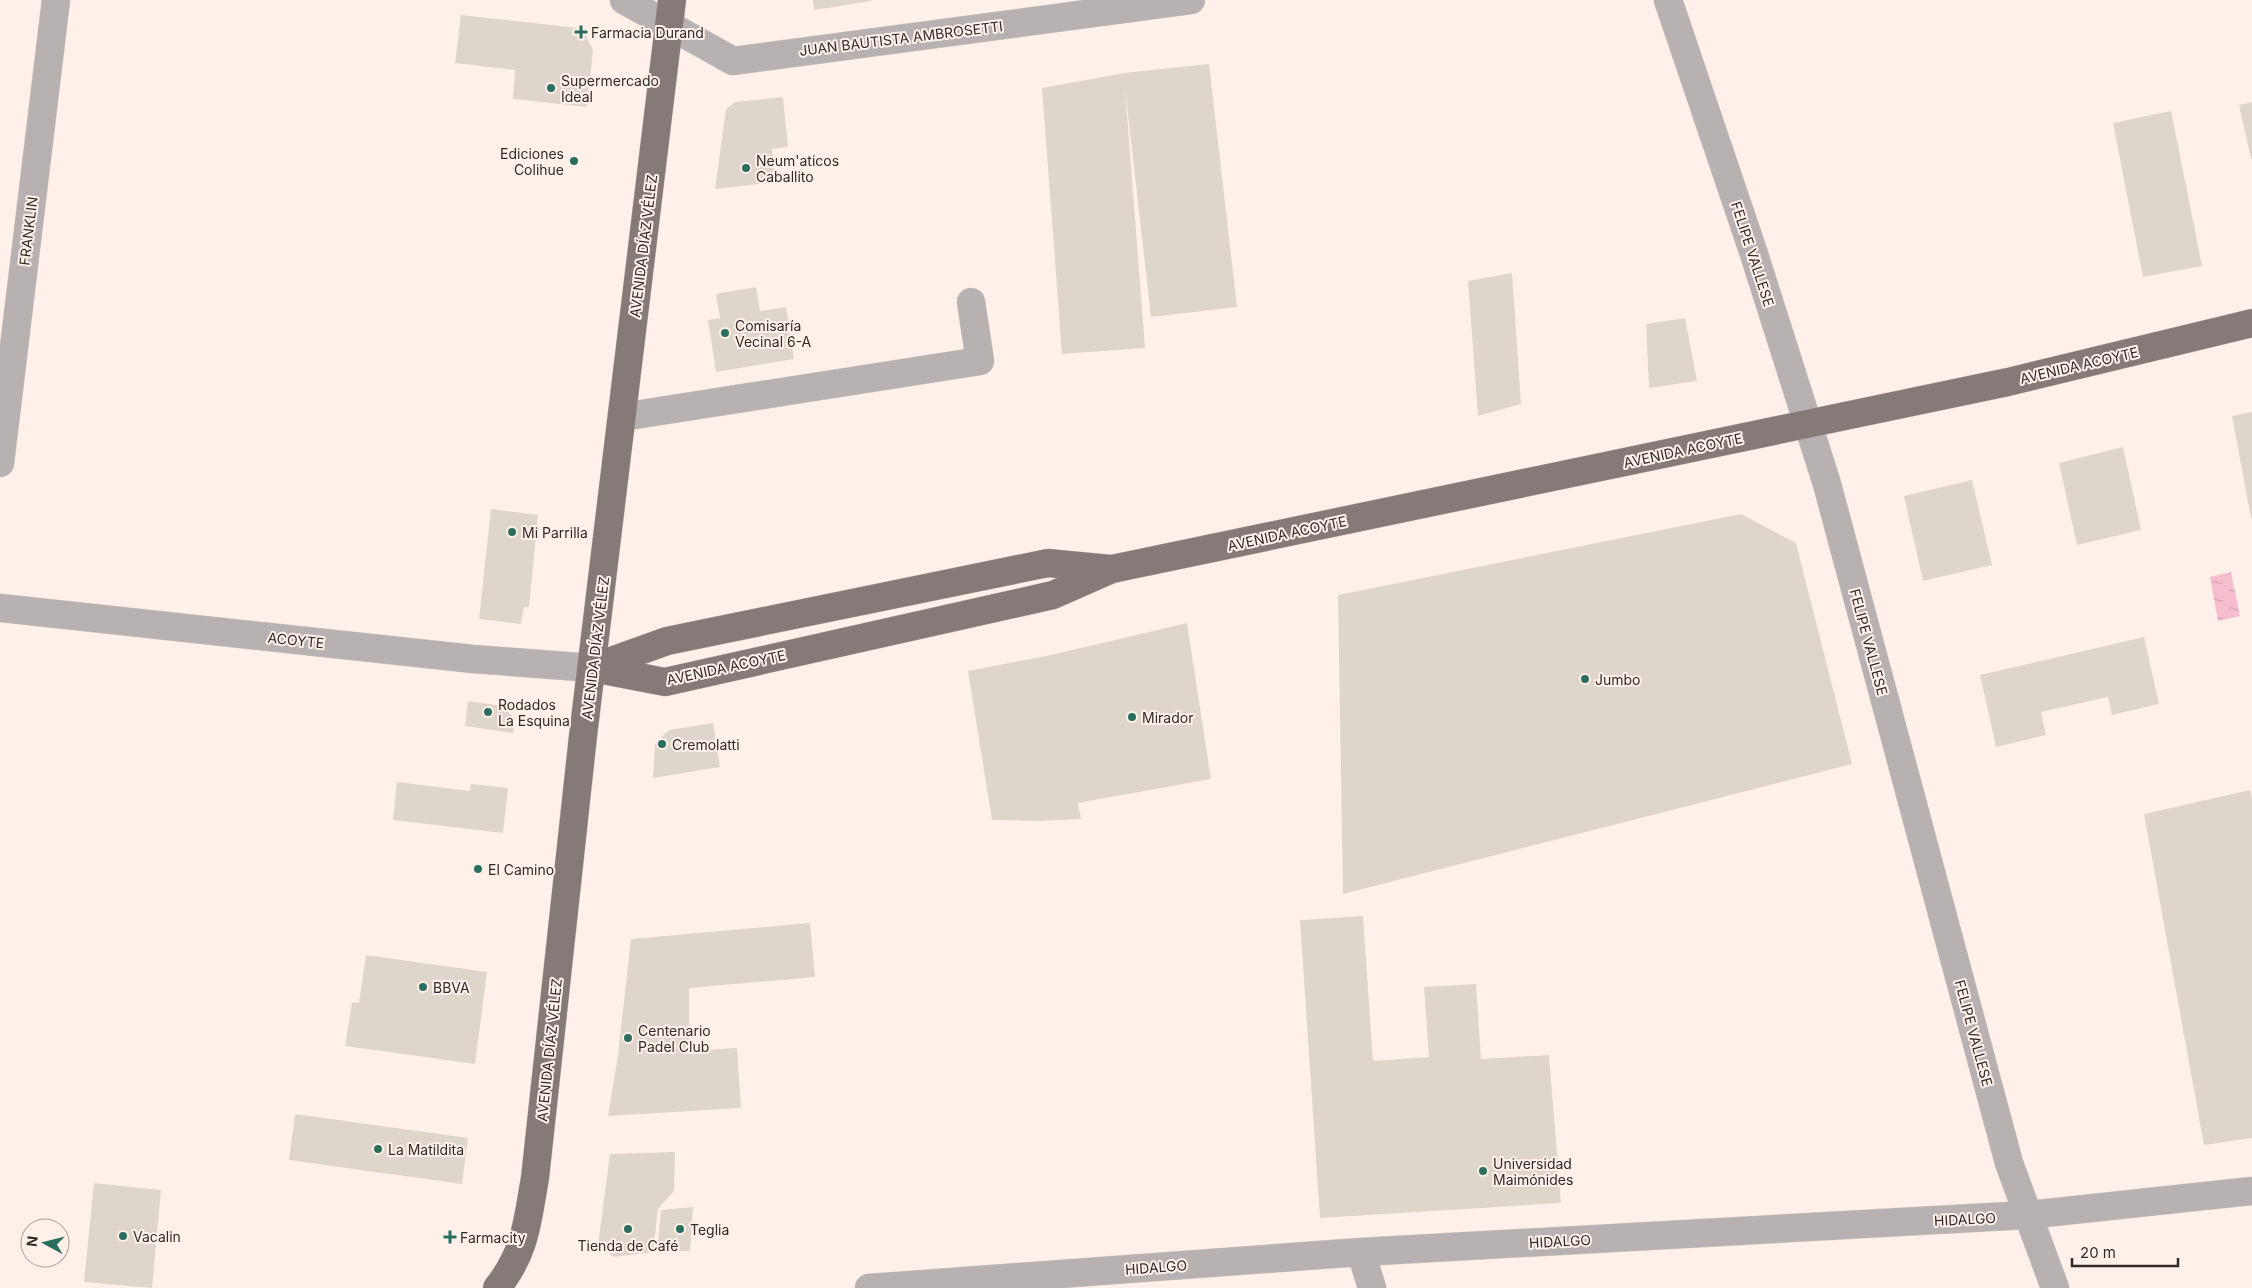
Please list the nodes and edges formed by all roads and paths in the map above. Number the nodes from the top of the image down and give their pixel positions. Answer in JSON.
{"nodes":[{"id":1,"x":56,"y":0,"type":"edge"},
{"id":2,"x":624,"y":0,"type":"edge"},
{"id":3,"x":1192,"y":0,"type":"edge"},
{"id":4,"x":1668,"y":0,"type":"edge"},
{"id":5,"x":1130,"y":4,"type":"edge"},
{"id":6,"x":671,"y":12,"type":"edge"},
{"id":7,"x":970,"y":302,"type":"dead end"},
{"id":8,"x":2252,"y":323,"type":"edge"},
{"id":9,"x":622,"y":417,"type":"junction"},
{"id":10,"x":1808,"y":424,"type":"junction"},
{"id":11,"x":0,"y":463,"type":"edge"},
{"id":12,"x":1112,"y":569,"type":"junction"},
{"id":13,"x":0,"y":608,"type":"edge"},
{"id":14,"x":592,"y":668,"type":"junction"},
{"id":15,"x":2252,"y":1191,"type":"edge"},
{"id":16,"x":2027,"y":1215,"type":"junction"},
{"id":17,"x":1361,"y":1252,"type":"junction"},
{"id":18,"x":497,"y":1288,"type":"edge"},
{"id":19,"x":868,"y":1288,"type":"edge"},
{"id":20,"x":1372,"y":1288,"type":"edge"},
{"id":21,"x":2055,"y":1288,"type":"edge"}],
"edges":[{"from":1,"to":11,"type":"street","name":"FRANKLIN"},
{"from":2,"to":6,"type":"street","name":"JUAN BAUTISTA AMBROSETTI"},
{"from":3,"to":5,"type":"street","name":"JUAN BAUTISTA AMBROSETTI"},
{"from":4,"to":10,"type":"street","name":"FELIPE VALLESE"},
{"from":5,"to":6,"type":"street","name":"JUAN BAUTISTA AMBROSETTI"},
{"from":6,"to":9,"type":"main road","name":"AVENIDA DÍAZ VÉLEZ"},
{"from":7,"to":9,"type":"street"},
{"from":8,"to":10,"type":"main road","name":"AVENIDA ACOYTE"},
{"from":9,"to":14,"type":"main road","name":"AVENIDA DÍAZ VÉLEZ"},
{"from":10,"to":12,"type":"main road","name":"AVENIDA ACOYTE"},
{"from":10,"to":16,"type":"street","name":"FELIPE VALLESE"},
{"from":12,"to":14,"type":"main road","name":"AVENIDA ACOYTE"},
{"from":12,"to":14,"type":"main road","name":"AVENIDA ACOYTE"},
{"from":13,"to":14,"type":"street","name":"ACOYTE"},
{"from":14,"to":18,"type":"main road","name":"AVENIDA DÍAZ VÉLEZ"},
{"from":15,"to":16,"type":"street","name":"HIDALGO"},
{"from":16,"to":17,"type":"street","name":"HIDALGO"},
{"from":16,"to":21,"type":"street","name":"FELIPE VALLESE"},
{"from":17,"to":19,"type":"street","name":"HIDALGO"},
{"from":17,"to":20,"type":"street"}]}
